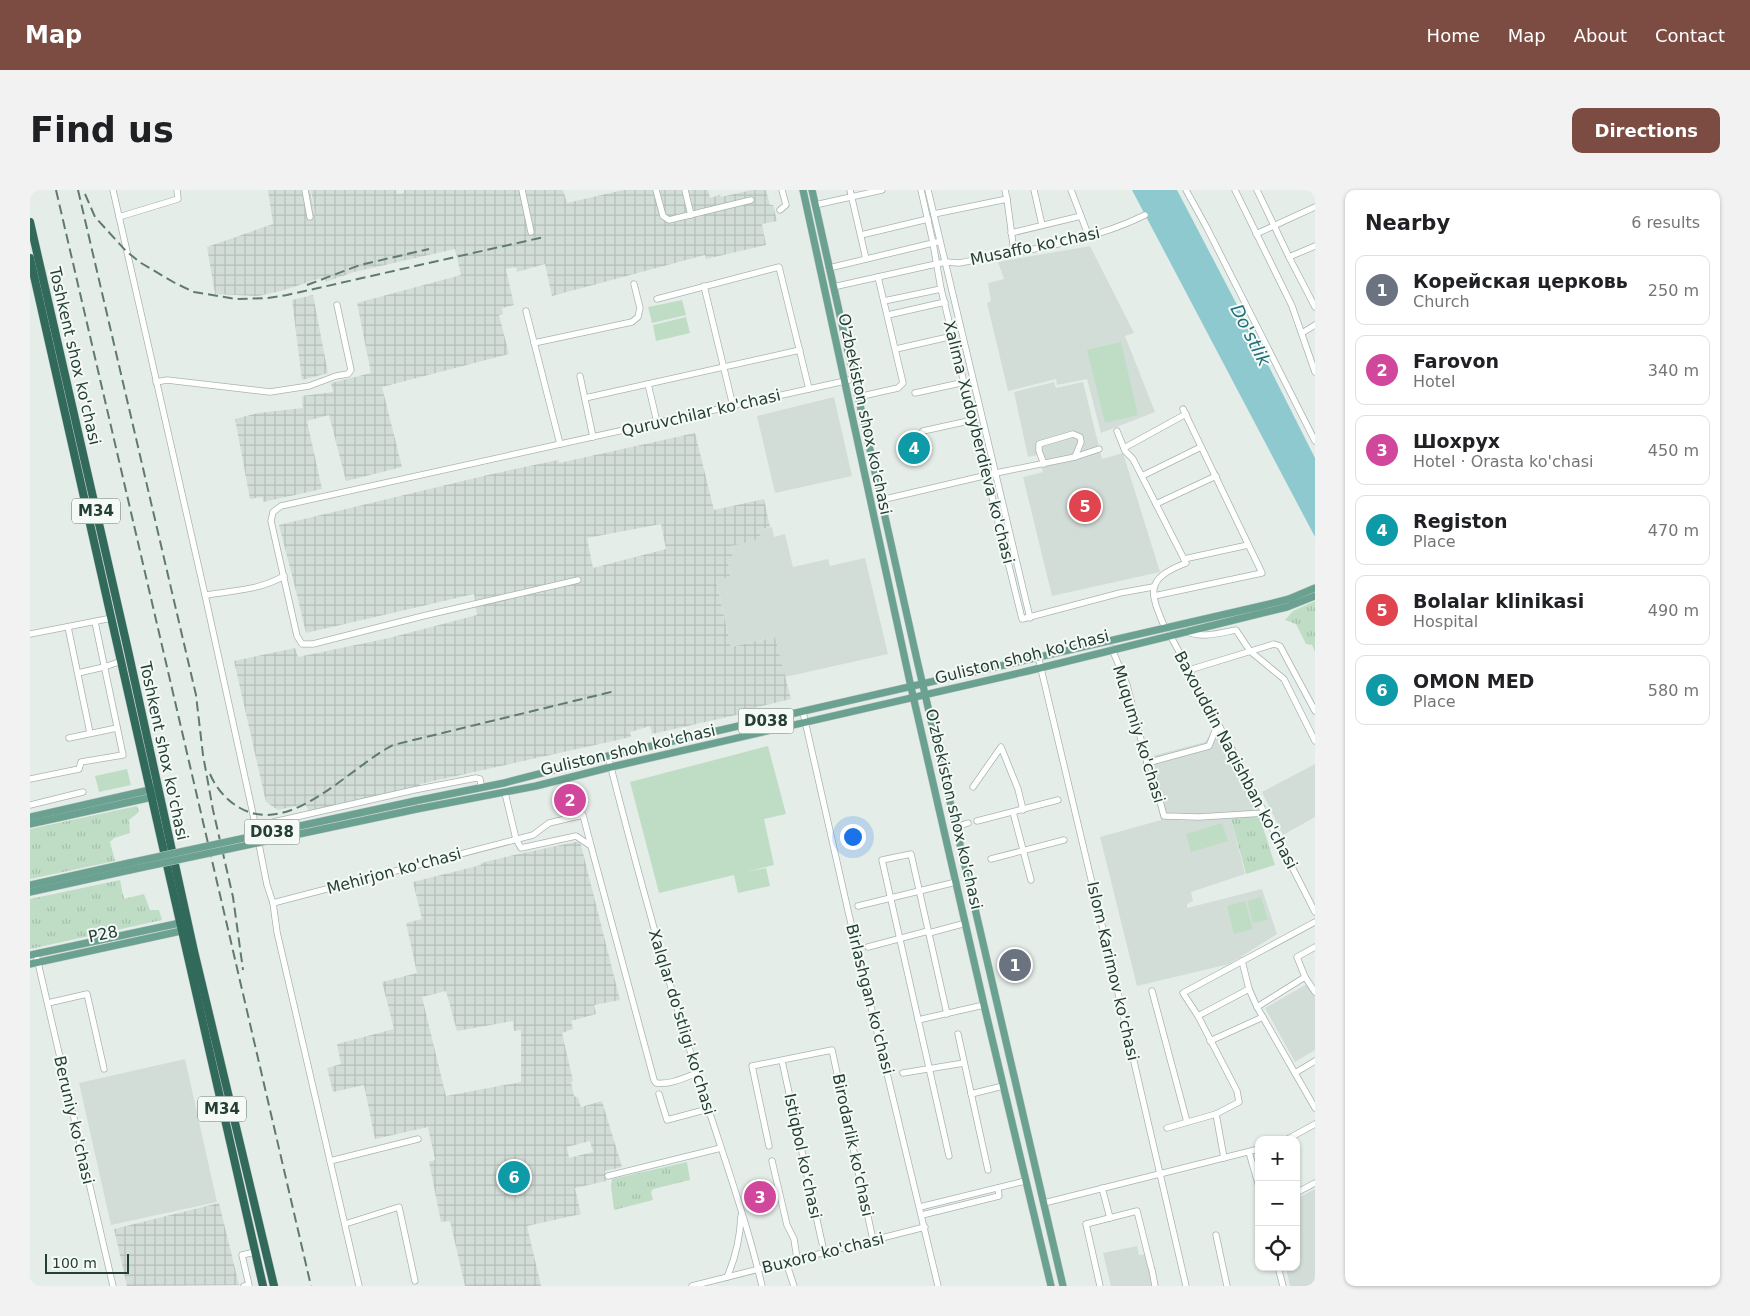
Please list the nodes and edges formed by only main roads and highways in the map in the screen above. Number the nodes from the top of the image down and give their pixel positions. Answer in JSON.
{"nodes":[{"id":1,"x":803,"y":190,"type":"edge"},
{"id":2,"x":812,"y":190,"type":"edge"},
{"id":3,"x":30,"y":222,"type":"edge"},
{"id":4,"x":30,"y":258,"type":"edge"},
{"id":5,"x":1315,"y":588,"type":"edge"},
{"id":6,"x":1315,"y":596,"type":"edge"},
{"id":7,"x":123,"y":647,"type":"junction"},
{"id":8,"x":918,"y":665,"type":"junction"},
{"id":9,"x":907,"y":667,"type":"junction"},
{"id":10,"x":923,"y":684,"type":"junction"},
{"id":11,"x":911,"y":687,"type":"junction"},
{"id":12,"x":925,"y":695,"type":"junction"},
{"id":13,"x":913,"y":697,"type":"junction"},
{"id":14,"x":929,"y":713,"type":"junction"},
{"id":15,"x":918,"y":715,"type":"junction"},
{"id":16,"x":155,"y":792,"type":"junction"},
{"id":17,"x":416,"y":805,"type":"junction"},
{"id":18,"x":30,"y":817,"type":"edge"},
{"id":19,"x":30,"y":824,"type":"edge"},
{"id":20,"x":130,"y":866,"type":"junction"},
{"id":21,"x":30,"y":884,"type":"edge"},
{"id":22,"x":30,"y":892,"type":"edge"},
{"id":23,"x":180,"y":927,"type":"junction"},
{"id":24,"x":33,"y":954,"type":"edge"},
{"id":25,"x":30,"y":964,"type":"edge"},
{"id":26,"x":221,"y":1060,"type":"junction"},
{"id":27,"x":211,"y":1062,"type":"junction"},
{"id":28,"x":264,"y":1286,"type":"edge"},
{"id":29,"x":274,"y":1286,"type":"edge"},
{"id":30,"x":1051,"y":1286,"type":"edge"},
{"id":31,"x":1063,"y":1286,"type":"edge"}],
"edges":[{"from":1,"to":9,"type":"main road","name":"O'zbekiston shox ko'chasi"},
{"from":2,"to":8,"type":"main road","name":"O'zbekiston shox ko'chasi"},
{"from":3,"to":7,"type":"highway","name":"Toshkent shox ko'chasi","number":"M34"},
{"from":4,"to":7,"type":"highway","name":"Toshkent shox ko'chasi","number":"M34"},
{"from":5,"to":10,"type":"main road","name":"Guliston shoh ko'chasi"},
{"from":6,"to":12,"type":"main road","name":"Guliston shoh ko'chasi"},
{"from":7,"to":16,"type":"highway","name":"Toshkent shox ko'chasi","number":"M34"},
{"from":7,"to":16,"type":"highway","name":"Toshkent shox ko'chasi","number":"M34"},
{"from":8,"to":9,"type":"main road"},
{"from":8,"to":10,"type":"main road","name":"O'zbekiston shox ko'chasi"},
{"from":9,"to":11,"type":"main road","name":"O'zbekiston shox ko'chasi"},
{"from":10,"to":11,"type":"main road","name":"Guliston shoh ko'chasi","number":"D038"},
{"from":10,"to":12,"type":"main road","name":"O'zbekiston shox ko'chasi"},
{"from":11,"to":13,"type":"main road","name":"O'zbekiston shox ko'chasi"},
{"from":11,"to":17,"type":"main road","name":"Guliston shoh ko'chasi","number":"D038"},
{"from":12,"to":13,"type":"main road","name":"Guliston shoh ko'chasi","number":"D038"},
{"from":12,"to":14,"type":"main road","name":"O'zbekiston shox ko'chasi"},
{"from":13,"to":15,"type":"main road","name":"O'zbekiston shox ko'chasi"},
{"from":13,"to":17,"type":"main road","name":"Guliston shoh ko'chasi","number":"D038"},
{"from":14,"to":15,"type":"main road"},
{"from":14,"to":31,"type":"main road","name":"O'zbekiston shox ko'chasi"},
{"from":15,"to":30,"type":"main road","name":"O'zbekiston shox ko'chasi"},
{"from":16,"to":18,"type":"main road"},
{"from":16,"to":19,"type":"main road"},
{"from":16,"to":23,"type":"highway","name":"Toshkent shox ko'chasi","number":"M34"},
{"from":16,"to":26,"type":"highway","name":"Toshkent shox ko'chasi","number":"M34"},
{"from":17,"to":20,"type":"main road","name":"Guliston shoh ko'chasi","number":"D038","bridge":true},
{"from":20,"to":21,"type":"main road","name":"Guliston shoh ko'chasi","number":"D038"},
{"from":20,"to":22,"type":"main road","name":"Guliston shoh ko'chasi","number":"D038"},
{"from":23,"to":24,"type":"main road"},
{"from":23,"to":25,"type":"main road","name":"Р28"},
{"from":23,"to":27,"type":"highway","name":"Toshkent shox ko'chasi","number":"M34"},
{"from":26,"to":27,"type":"highway"},
{"from":26,"to":29,"type":"highway","name":"Toshkent shox ko'chasi","number":"M34"},
{"from":27,"to":28,"type":"highway","name":"Toshkent shox ko'chasi","number":"M34"}]}
